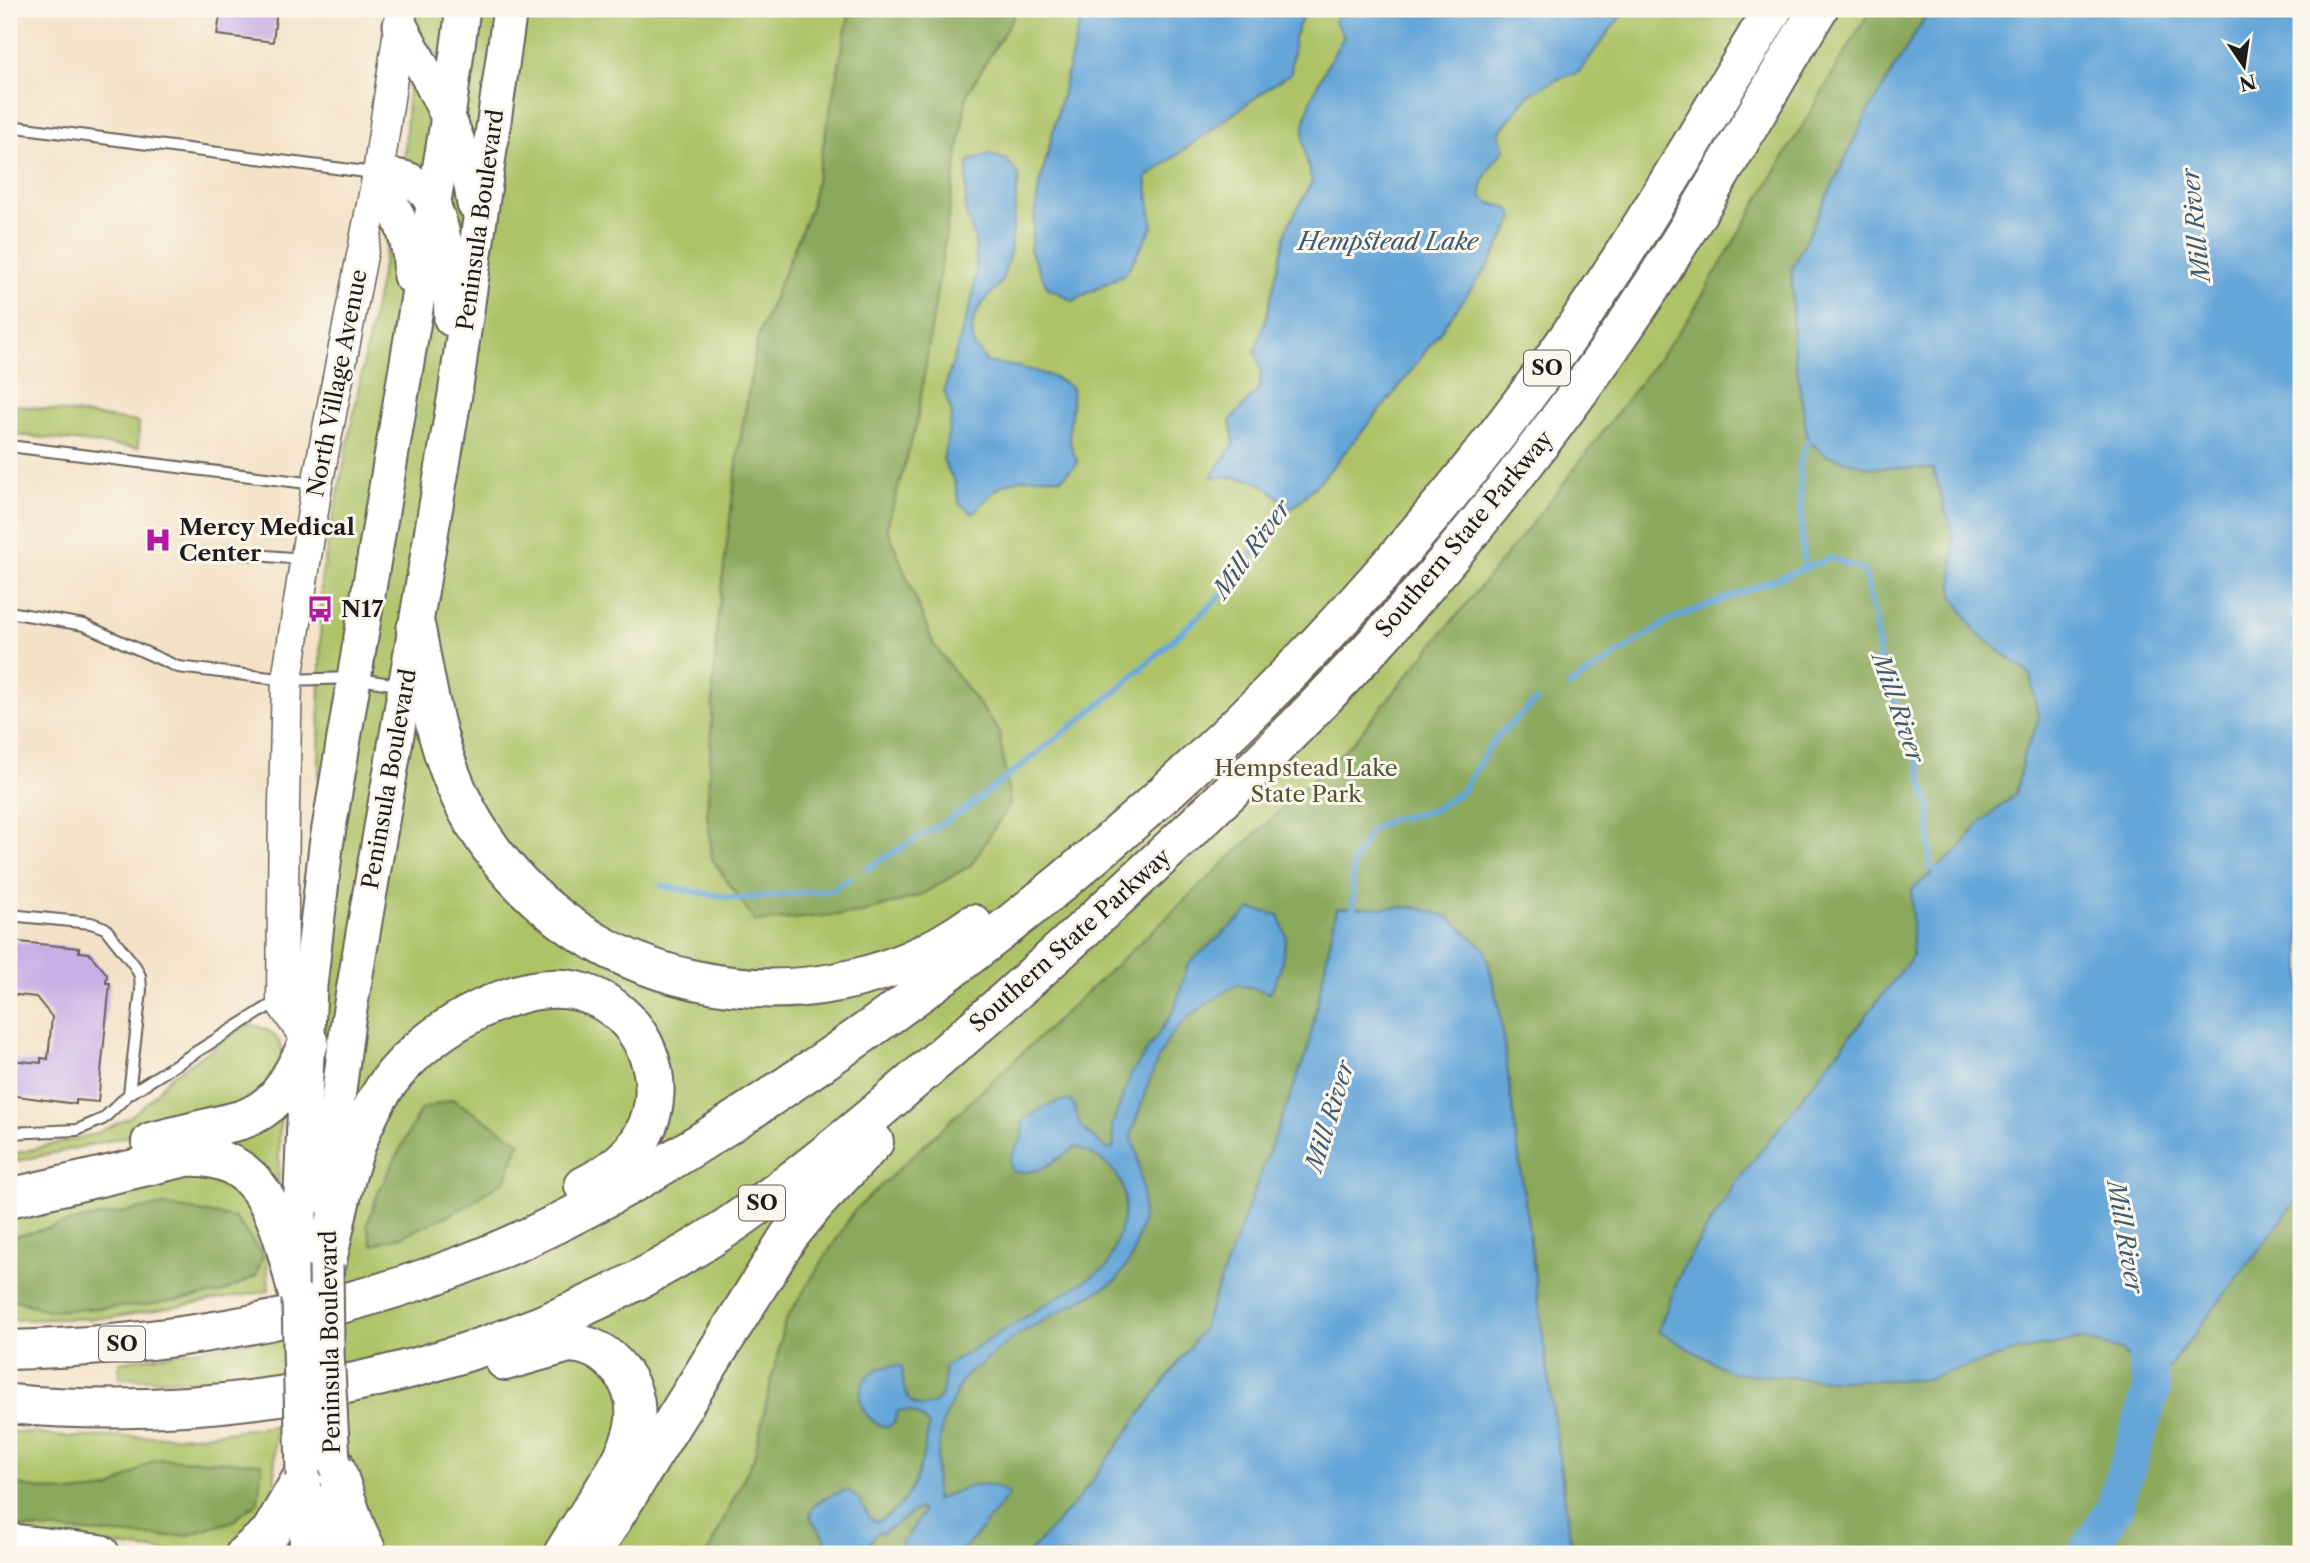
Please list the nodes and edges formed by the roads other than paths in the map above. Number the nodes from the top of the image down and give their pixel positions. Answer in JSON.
{"nodes":[{"id":1,"x":463,"y":9,"type":"edge"},
{"id":2,"x":510,"y":9,"type":"edge"},
{"id":3,"x":1773,"y":9,"type":"edge"},
{"id":4,"x":1818,"y":9,"type":"edge"},
{"id":5,"x":401,"y":17,"type":"edge"},
{"id":6,"x":448,"y":117,"type":"junction"},
{"id":7,"x":9,"y":126,"type":"edge"},
{"id":8,"x":378,"y":174,"type":"junction"},
{"id":9,"x":433,"y":207,"type":"junction"},
{"id":10,"x":479,"y":237,"type":"junction"},
{"id":11,"x":404,"y":376,"type":"junction"},
{"id":12,"x":455,"y":394,"type":"junction"},
{"id":13,"x":9,"y":446,"type":"edge"},
{"id":14,"x":317,"y":485,"type":"junction"},
{"id":15,"x":243,"y":554,"type":"dead end"},
{"id":16,"x":306,"y":559,"type":"junction"},
{"id":17,"x":9,"y":612,"type":"edge"},
{"id":18,"x":416,"y":629,"type":"joint"},
{"id":19,"x":354,"y":678,"type":"junction"},
{"id":20,"x":288,"y":680,"type":"junction"},
{"id":21,"x":416,"y":687,"type":"junction"},
{"id":22,"x":1167,"y":791,"type":"junction"},
{"id":23,"x":1114,"y":901,"type":"junction"},
{"id":24,"x":9,"y":915,"type":"edge"},
{"id":25,"x":355,"y":982,"type":"junction"},
{"id":26,"x":300,"y":1019,"type":"junction"},
{"id":27,"x":130,"y":1094,"type":"junction"},
{"id":28,"x":9,"y":1133,"type":"edge"},
{"id":29,"x":9,"y":1175,"type":"edge"},
{"id":30,"x":9,"y":1198,"type":"edge"},
{"id":31,"x":326,"y":1265,"type":"junction"},
{"id":32,"x":408,"y":1283,"type":"junction"},
{"id":33,"x":299,"y":1299,"type":"junction"},
{"id":34,"x":9,"y":1328,"type":"edge"},
{"id":35,"x":235,"y":1328,"type":"junction"},
{"id":36,"x":9,"y":1350,"type":"edge"},
{"id":37,"x":268,"y":1398,"type":"junction"},
{"id":38,"x":9,"y":1404,"type":"edge"},
{"id":39,"x":205,"y":1405,"type":"junction"},
{"id":40,"x":9,"y":1426,"type":"edge"},
{"id":41,"x":318,"y":1469,"type":"junction"},
{"id":42,"x":9,"y":1543,"type":"edge"},
{"id":43,"x":100,"y":1554,"type":"edge"},
{"id":44,"x":244,"y":1554,"type":"edge"},
{"id":45,"x":307,"y":1554,"type":"edge"},
{"id":46,"x":340,"y":1554,"type":"edge"},
{"id":47,"x":368,"y":1554,"type":"edge"},
{"id":48,"x":563,"y":1554,"type":"edge"},
{"id":49,"x":591,"y":1554,"type":"edge"}],
"edges":[{"from":1,"to":6,"type":"main road","name":"Peninsula Boulevard"},
{"from":2,"to":10,"type":"main road","name":"Peninsula Boulevard"},
{"from":3,"to":22,"type":"highway","name":"Southern State Parkway","number":"SO"},
{"from":4,"to":23,"type":"highway","name":"Southern State Parkway","number":"SO"},
{"from":5,"to":6,"type":"main road"},
{"from":5,"to":8,"type":"street","name":"North Village Avenue"},
{"from":6,"to":9,"type":"main road","name":"Peninsula Boulevard"},
{"from":6,"to":10,"type":"main road"},
{"from":7,"to":8,"type":"lane"},
{"from":8,"to":9,"type":"main road"},
{"from":8,"to":11,"type":"main road"},
{"from":8,"to":14,"type":"street","name":"North Village Avenue"},
{"from":9,"to":11,"type":"main road","name":"Peninsula Boulevard"},
{"from":9,"to":12,"type":"main road"},
{"from":10,"to":12,"type":"main road","name":"Peninsula Boulevard"},
{"from":11,"to":19,"type":"main road","name":"Peninsula Boulevard"},
{"from":12,"to":18,"type":"main road","name":"Peninsula Boulevard"},
{"from":13,"to":14,"type":"lane"},
{"from":14,"to":16,"type":"street","name":"North Village Avenue"},
{"from":15,"to":16,"type":"lane"},
{"from":16,"to":20,"type":"street","name":"North Village Avenue"},
{"from":17,"to":20,"type":"lane"},
{"from":18,"to":21,"type":"highway"},
{"from":19,"to":20,"type":"lane"},
{"from":19,"to":21,"type":"lane"},
{"from":19,"to":26,"type":"main road","name":"Peninsula Boulevard"},
{"from":20,"to":26,"type":"street","name":"North Village Avenue"},
{"from":21,"to":22,"type":"highway"},
{"from":21,"to":25,"type":"main road","name":"Peninsula Boulevard"},
{"from":22,"to":32,"type":"highway","name":"Southern State Parkway","number":"SO"},
{"from":23,"to":37,"type":"highway","name":"Southern State Parkway","number":"SO"},
{"from":23,"to":49,"type":"highway"},
{"from":24,"to":27,"type":"lane"},
{"from":25,"to":26,"type":"main road"},
{"from":25,"to":31,"type":"main road","name":"Peninsula Boulevard"},
{"from":26,"to":27,"type":"lane"},
{"from":26,"to":29,"type":"highway"},
{"from":26,"to":33,"type":"main road","name":"Peninsula Boulevard"},
{"from":27,"to":28,"type":"lane"},
{"from":30,"to":33,"type":"highway"},
{"from":31,"to":32,"type":"highway"},
{"from":31,"to":41,"type":"main road","name":"Peninsula Boulevard","bridge":true},
{"from":32,"to":35,"type":"highway","name":"Southern State Parkway","number":"SO"},
{"from":33,"to":41,"type":"main road","name":"Peninsula Boulevard","bridge":true},
{"from":34,"to":35,"type":"highway"},
{"from":35,"to":36,"type":"highway","name":"Southern State Parkway","number":"SO"},
{"from":37,"to":39,"type":"highway","name":"Southern State Parkway","number":"SO"},
{"from":37,"to":48,"type":"highway"},
{"from":38,"to":39,"type":"highway","name":"Southern State Parkway","number":"SO"},
{"from":39,"to":40,"type":"highway"},
{"from":41,"to":44,"type":"highway"},
{"from":41,"to":45,"type":"main road","name":"Peninsula Boulevard"},
{"from":41,"to":46,"type":"main road","name":"Peninsula Boulevard"},
{"from":41,"to":47,"type":"highway"},
{"from":42,"to":43,"type":"highway"}]}
